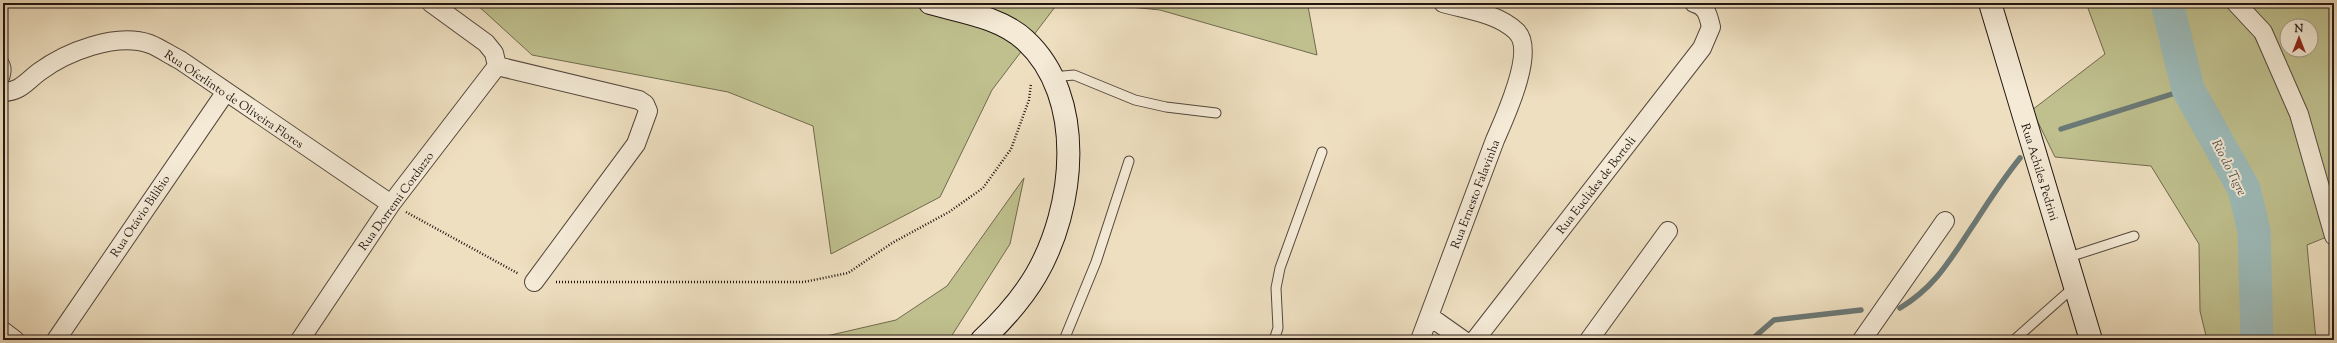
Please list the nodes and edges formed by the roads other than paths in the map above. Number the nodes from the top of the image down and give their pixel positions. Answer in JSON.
{"nodes":[{"id":1,"x":431,"y":3,"type":"edge"},
{"id":2,"x":930,"y":3,"type":"edge"},
{"id":3,"x":1443,"y":3,"type":"edge"},
{"id":4,"x":1694,"y":3,"type":"edge"},
{"id":5,"x":1990,"y":3,"type":"edge"},
{"id":6,"x":2236,"y":3,"type":"edge"},
{"id":7,"x":3,"y":61,"type":"edge"},
{"id":8,"x":497,"y":66,"type":"junction"},
{"id":9,"x":1052,"y":77,"type":"junction"},
{"id":10,"x":3,"y":82,"type":"edge"},
{"id":11,"x":3,"y":92,"type":"edge"},
{"id":12,"x":225,"y":93,"type":"junction"},
{"id":13,"x":1216,"y":113,"type":"dead end"},
{"id":14,"x":1322,"y":152,"type":"dead end"},
{"id":15,"x":1129,"y":161,"type":"dead end"},
{"id":16,"x":391,"y":204,"type":"junction"},
{"id":17,"x":1945,"y":221,"type":"dead end"},
{"id":18,"x":1668,"y":231,"type":"dead end"},
{"id":19,"x":2134,"y":236,"type":"dead end"},
{"id":20,"x":2334,"y":236,"type":"edge"},
{"id":21,"x":2066,"y":258,"type":"junction"},
{"id":22,"x":534,"y":282,"type":"road end"},
{"id":23,"x":2075,"y":286,"type":"junction"},
{"id":24,"x":1429,"y":316,"type":"junction"},
{"id":25,"x":3,"y":331,"type":"edge"},
{"id":26,"x":15,"y":340,"type":"edge"},
{"id":27,"x":56,"y":340,"type":"edge"},
{"id":28,"x":300,"y":340,"type":"edge"},
{"id":29,"x":982,"y":340,"type":"edge"},
{"id":30,"x":1064,"y":340,"type":"edge"},
{"id":31,"x":1274,"y":340,"type":"edge"},
{"id":32,"x":1420,"y":340,"type":"edge"},
{"id":33,"x":1463,"y":340,"type":"edge"},
{"id":34,"x":1475,"y":340,"type":"edge"},
{"id":35,"x":1589,"y":340,"type":"edge"},
{"id":36,"x":1862,"y":340,"type":"edge"},
{"id":37,"x":2014,"y":340,"type":"edge"},
{"id":38,"x":2091,"y":340,"type":"edge"}],
"edges":[{"from":1,"to":8,"type":"street"},
{"from":2,"to":9,"type":"street"},
{"from":3,"to":24,"type":"street","name":"Rua Ernesto Falavinha"},
{"from":4,"to":34,"type":"street","name":"Rua Euclides de Bortoli"},
{"from":5,"to":21,"type":"street","name":"Rua Achiles Pedrini"},
{"from":6,"to":20,"type":"street"},
{"from":7,"to":10,"type":"lane"},
{"from":8,"to":16,"type":"street","name":"Rua Dorremi Cordazzo"},
{"from":8,"to":22,"type":"street"},
{"from":9,"to":13,"type":"lane"},
{"from":9,"to":29,"type":"street"},
{"from":11,"to":12,"type":"street","name":"Rua Oferlinto de Oliveira Flores"},
{"from":12,"to":16,"type":"street","name":"Rua Oferlinto de Oliveira Flores"},
{"from":12,"to":27,"type":"street","name":"Rua Otávio Bilibio"},
{"from":14,"to":31,"type":"lane"},
{"from":15,"to":30,"type":"lane"},
{"from":16,"to":28,"type":"street","name":"Rua Dorremi Cordazzo"},
{"from":17,"to":36,"type":"street"},
{"from":18,"to":35,"type":"street"},
{"from":19,"to":21,"type":"lane"},
{"from":21,"to":23,"type":"street","name":"Rua Achiles Pedrini"},
{"from":23,"to":37,"type":"lane"},
{"from":23,"to":38,"type":"street","name":"Rua Achiles Pedrini"},
{"from":24,"to":32,"type":"street","name":"Rua Ernesto Falavinha"},
{"from":24,"to":33,"type":"street"},
{"from":25,"to":26,"type":"street"}]}
